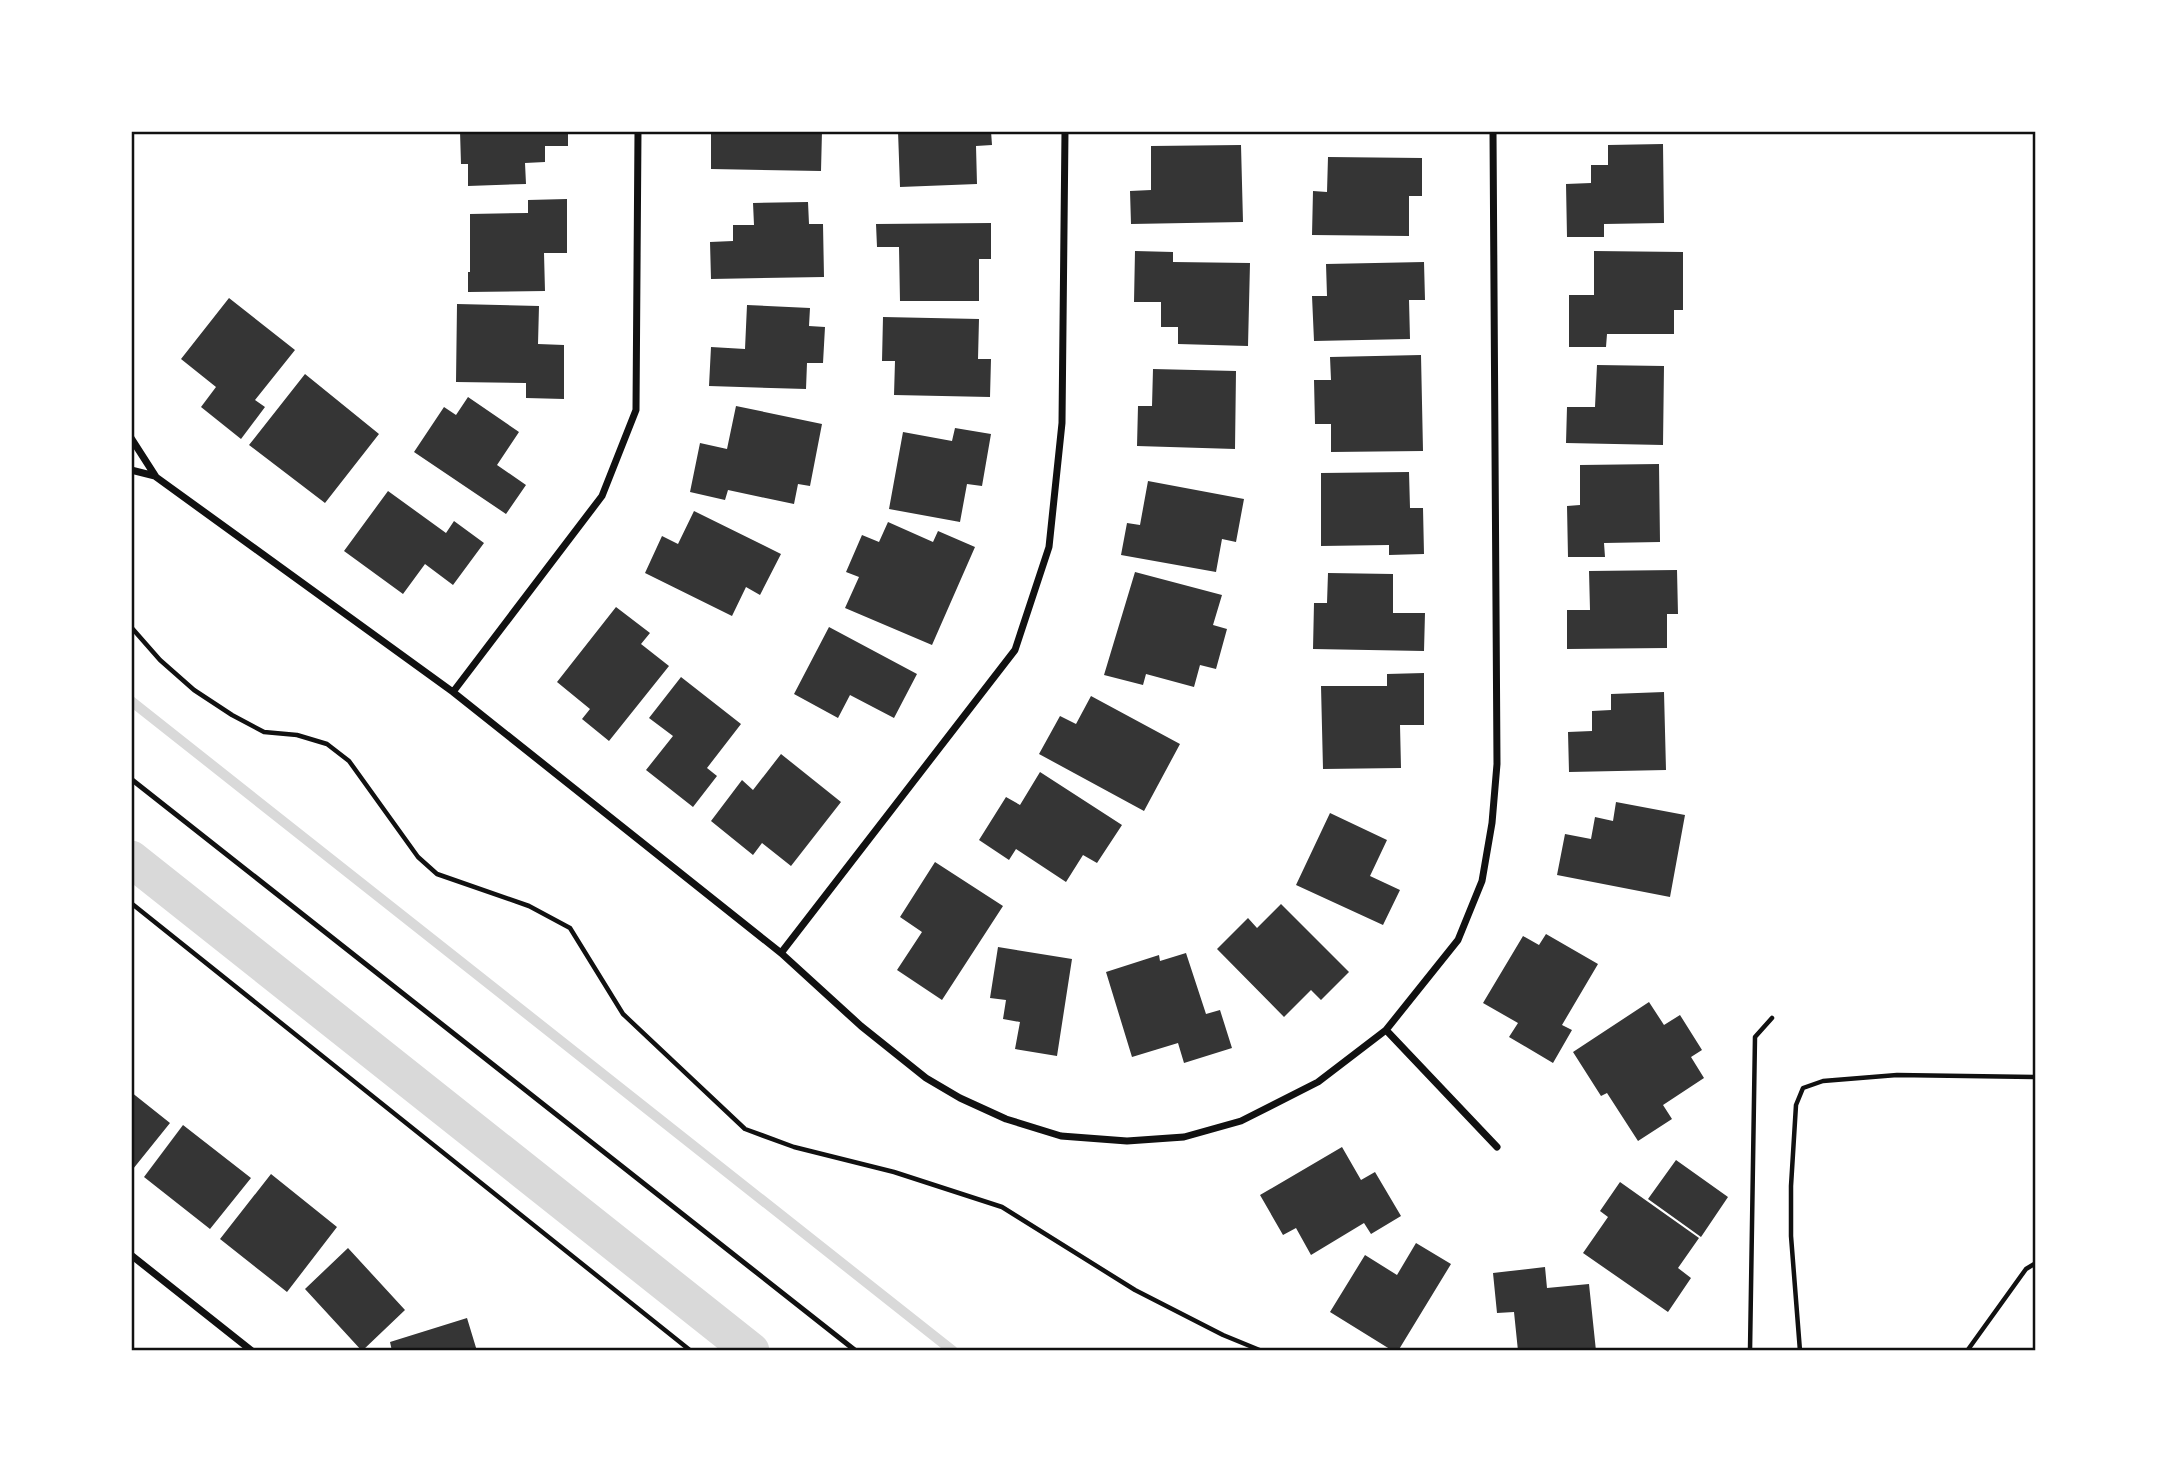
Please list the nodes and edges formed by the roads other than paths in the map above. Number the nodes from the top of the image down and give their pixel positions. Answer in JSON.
{"nodes":[{"id":1,"x":638,"y":131,"type":"edge"},
{"id":2,"x":1065,"y":131,"type":"edge"},
{"id":3,"x":1493,"y":131,"type":"edge"},
{"id":4,"x":131,"y":438,"type":"edge"},
{"id":5,"x":131,"y":470,"type":"edge"},
{"id":6,"x":156,"y":477,"type":"junction"},
{"id":7,"x":453,"y":692,"type":"junction"},
{"id":8,"x":131,"y":779,"type":"edge"},
{"id":9,"x":781,"y":953,"type":"junction"},
{"id":10,"x":1386,"y":1030,"type":"junction"},
{"id":11,"x":1497,"y":1147,"type":"dead end"},
{"id":12,"x":131,"y":1255,"type":"edge"},
{"id":13,"x":252,"y":1351,"type":"edge"},
{"id":14,"x":856,"y":1351,"type":"edge"}],
"edges":[{"from":1,"to":7,"type":"street"},
{"from":2,"to":9,"type":"street"},
{"from":3,"to":10,"type":"street"},
{"from":4,"to":6,"type":"street"},
{"from":5,"to":6,"type":"street"},
{"from":6,"to":7,"type":"street"},
{"from":7,"to":9,"type":"street"},
{"from":8,"to":14,"type":"lane"},
{"from":9,"to":10,"type":"street"},
{"from":10,"to":11,"type":"street"},
{"from":12,"to":13,"type":"street"}]}
